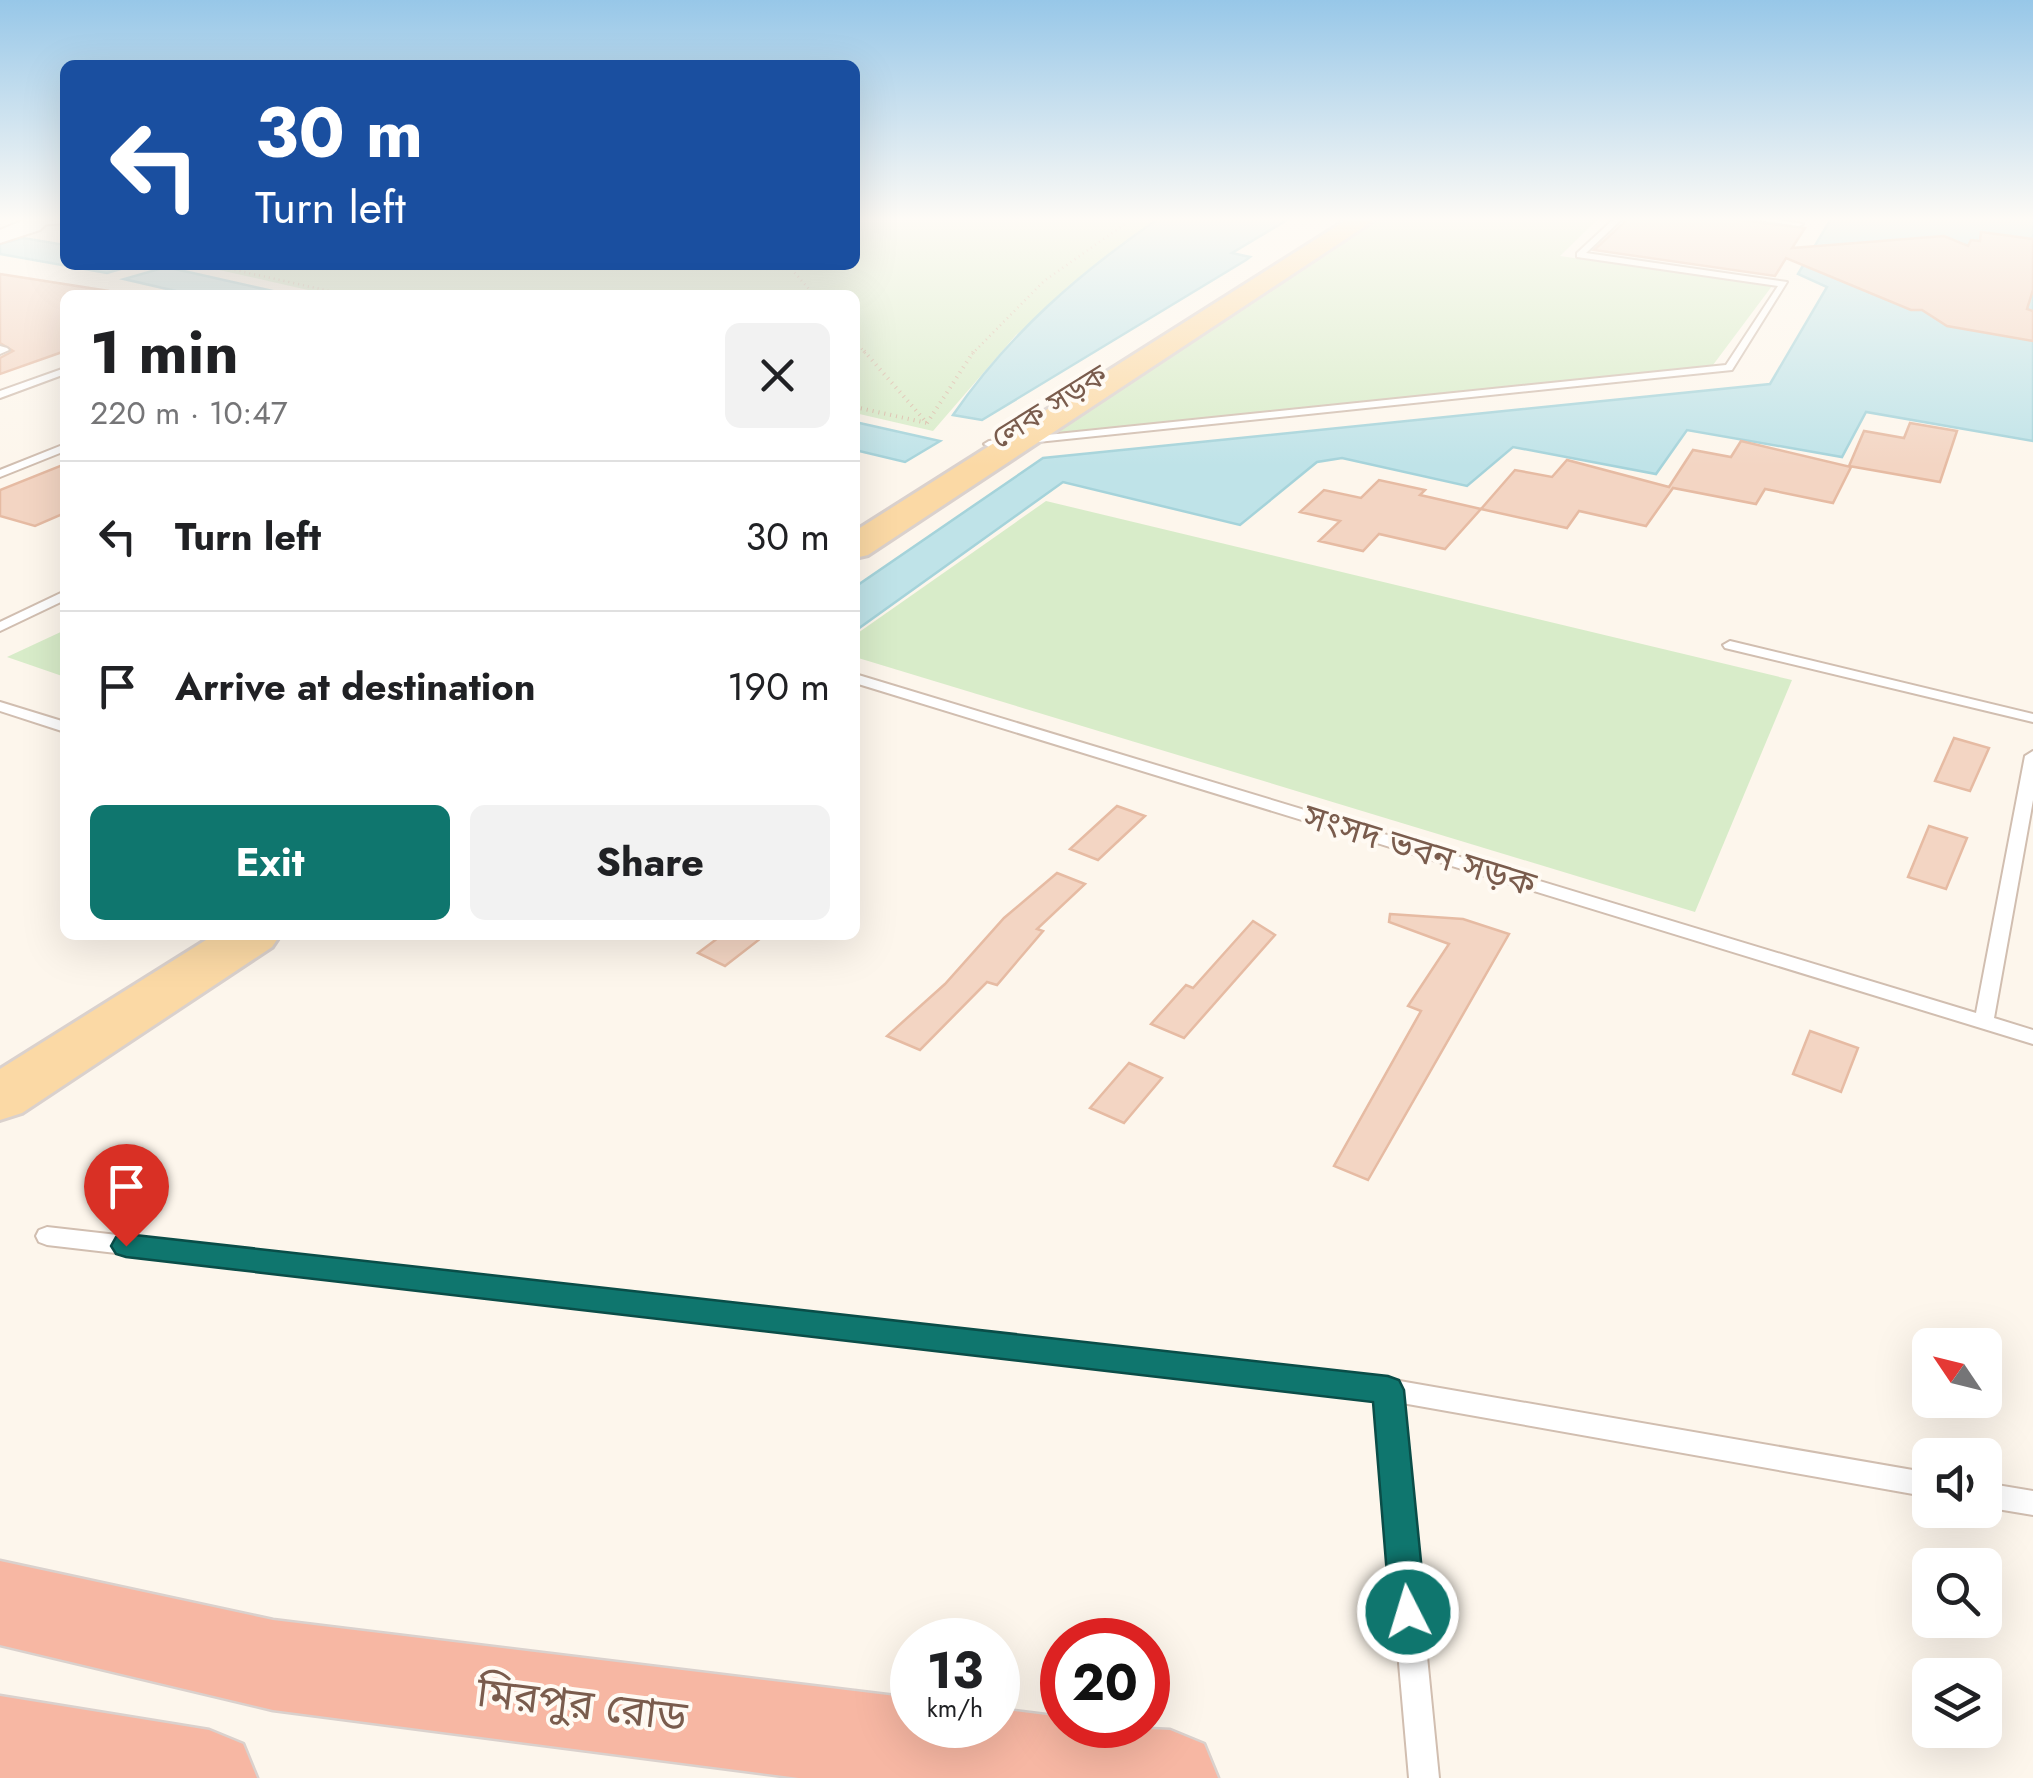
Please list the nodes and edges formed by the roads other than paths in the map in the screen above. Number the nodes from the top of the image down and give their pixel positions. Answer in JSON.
{"nodes":[{"id":1,"x":1219,"y":300,"type":"edge"},
{"id":2,"x":1234,"y":300,"type":"edge"},
{"id":3,"x":1774,"y":300,"type":"edge"},
{"id":4,"x":60,"y":371,"type":"edge"},
{"id":5,"x":0,"y":393,"type":"edge"},
{"id":6,"x":1004,"y":443,"type":"junction"},
{"id":7,"x":60,"y":449,"type":"edge"},
{"id":8,"x":0,"y":474,"type":"edge"},
{"id":9,"x":860,"y":526,"type":"edge"},
{"id":10,"x":860,"y":544,"type":"edge"},
{"id":11,"x":60,"y":597,"type":"edge"},
{"id":12,"x":0,"y":626,"type":"edge"},
{"id":13,"x":1730,"y":644,"type":"dead end"},
{"id":14,"x":860,"y":680,"type":"edge"},
{"id":15,"x":0,"y":706,"type":"edge"},
{"id":16,"x":2033,"y":718,"type":"edge"},
{"id":17,"x":60,"y":725,"type":"edge"},
{"id":18,"x":2033,"y":756,"type":"edge"},
{"id":19,"x":212,"y":940,"type":"edge"},
{"id":20,"x":245,"y":940,"type":"edge"},
{"id":21,"x":1984,"y":1022,"type":"junction"},
{"id":22,"x":2033,"y":1037,"type":"edge"},
{"id":23,"x":0,"y":1076,"type":"edge"},
{"id":24,"x":0,"y":1098,"type":"edge"},
{"id":25,"x":48,"y":1236,"type":"dead end"},
{"id":26,"x":1388,"y":1390,"type":"junction"},
{"id":27,"x":1912,"y":1482,"type":"edge"},
{"id":28,"x":2002,"y":1498,"type":"edge"},
{"id":29,"x":2033,"y":1503,"type":"edge"},
{"id":30,"x":0,"y":1602,"type":"edge"},
{"id":31,"x":0,"y":1742,"type":"edge"},
{"id":32,"x":210,"y":1778,"type":"edge"},
{"id":33,"x":1170,"y":1778,"type":"edge"},
{"id":34,"x":1424,"y":1778,"type":"edge"}],
"edges":[{"from":1,"to":6,"type":"main road","name":"লেক সড়ক"},
{"from":2,"to":6,"type":"main road"},
{"from":3,"to":6,"type":"lane"},
{"from":4,"to":5,"type":"lane"},
{"from":6,"to":9,"type":"main road","name":"লেক সড়ক"},
{"from":6,"to":10,"type":"main road"},
{"from":7,"to":8,"type":"lane"},
{"from":11,"to":12,"type":"lane"},
{"from":13,"to":16,"type":"lane"},
{"from":14,"to":21,"type":"lane","name":"সংসদ ভবন সড়ক"},
{"from":15,"to":17,"type":"lane"},
{"from":18,"to":21,"type":"lane"},
{"from":19,"to":23,"type":"main road"},
{"from":20,"to":24,"type":"main road"},
{"from":21,"to":22,"type":"lane","name":"সংসদ ভবন সড়ক"},
{"from":25,"to":26,"type":"lane"},
{"from":26,"to":27,"type":"lane"},
{"from":26,"to":34,"type":"lane"},
{"from":28,"to":29,"type":"lane"},
{"from":30,"to":33,"type":"highway","name":"মিরপুর রোড"},
{"from":31,"to":32,"type":"highway"}]}
